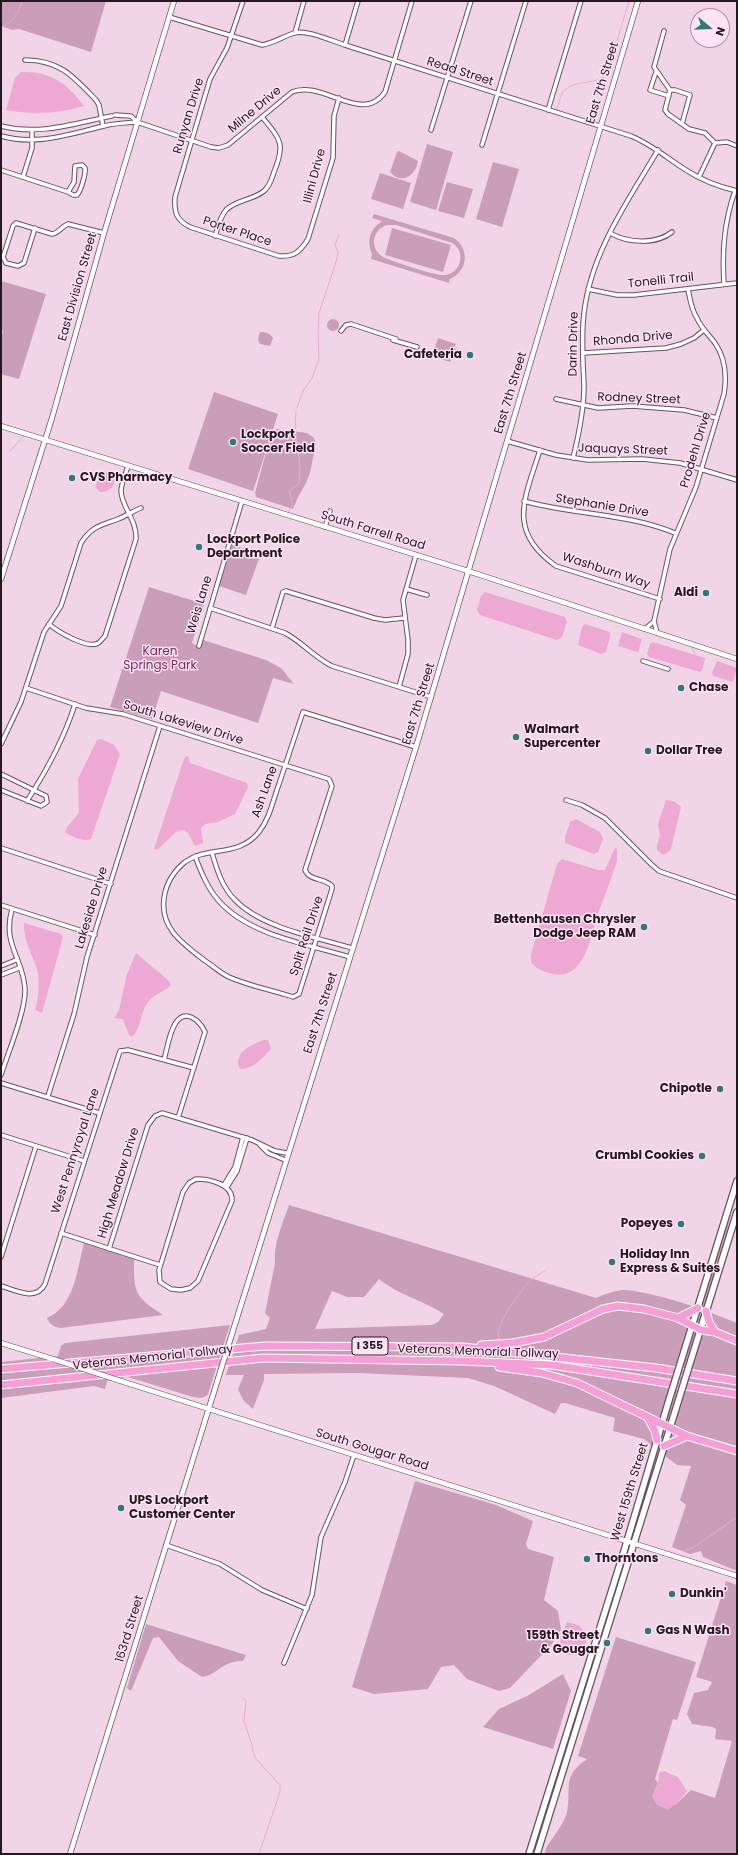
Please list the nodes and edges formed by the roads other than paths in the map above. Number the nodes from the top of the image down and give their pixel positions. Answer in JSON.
{"nodes":[{"id":1,"x":174,"y":1,"type":"edge"},
{"id":2,"x":243,"y":1,"type":"edge"},
{"id":3,"x":304,"y":1,"type":"edge"},
{"id":4,"x":358,"y":1,"type":"edge"},
{"id":5,"x":412,"y":1,"type":"edge"},
{"id":6,"x":471,"y":1,"type":"edge"},
{"id":7,"x":526,"y":1,"type":"edge"},
{"id":8,"x":581,"y":1,"type":"edge"},
{"id":9,"x":638,"y":1,"type":"edge"},
{"id":10,"x":169,"y":17,"type":"junction"},
{"id":11,"x":664,"y":31,"type":"dead end"},
{"id":12,"x":295,"y":33,"type":"junction"},
{"id":13,"x":231,"y":37,"type":"junction"},
{"id":14,"x":345,"y":45,"type":"junction"},
{"id":15,"x":25,"y":60,"type":"dead end"},
{"id":16,"x":394,"y":61,"type":"junction"},
{"id":17,"x":656,"y":72,"type":"junction"},
{"id":18,"x":447,"y":78,"type":"junction"},
{"id":19,"x":670,"y":90,"type":"junction"},
{"id":20,"x":498,"y":94,"type":"junction"},
{"id":21,"x":669,"y":96,"type":"junction"},
{"id":22,"x":339,"y":98,"type":"junction"},
{"id":23,"x":548,"y":110,"type":"junction"},
{"id":24,"x":123,"y":115,"type":"junction"},
{"id":25,"x":262,"y":117,"type":"junction"},
{"id":26,"x":102,"y":118,"type":"junction"},
{"id":27,"x":137,"y":122,"type":"junction"},
{"id":28,"x":122,"y":123,"type":"junction"},
{"id":29,"x":682,"y":124,"type":"junction"},
{"id":30,"x":1,"y":126,"type":"edge"},
{"id":31,"x":103,"y":126,"type":"junction"},
{"id":32,"x":600,"y":127,"type":"junction"},
{"id":33,"x":32,"y":130,"type":"junction"},
{"id":34,"x":431,"y":130,"type":"dead end"},
{"id":35,"x":1,"y":136,"type":"edge"},
{"id":36,"x":32,"y":139,"type":"junction"},
{"id":37,"x":192,"y":141,"type":"junction"},
{"id":38,"x":715,"y":143,"type":"junction"},
{"id":39,"x":482,"y":146,"type":"dead end"},
{"id":40,"x":737,"y":146,"type":"edge"},
{"id":41,"x":658,"y":150,"type":"junction"},
{"id":42,"x":1,"y":170,"type":"edge"},
{"id":43,"x":23,"y":177,"type":"junction"},
{"id":44,"x":699,"y":177,"type":"junction"},
{"id":45,"x":736,"y":191,"type":"edge"},
{"id":46,"x":68,"y":192,"type":"junction"},
{"id":47,"x":177,"y":217,"type":"joint"},
{"id":48,"x":35,"y":228,"type":"junction"},
{"id":49,"x":672,"y":232,"type":"dead end"},
{"id":50,"x":104,"y":233,"type":"junction"},
{"id":51,"x":610,"y":233,"type":"junction"},
{"id":52,"x":215,"y":236,"type":"junction"},
{"id":53,"x":296,"y":255,"type":"joint"},
{"id":54,"x":737,"y":283,"type":"edge"},
{"id":55,"x":724,"y":284,"type":"junction"},
{"id":56,"x":588,"y":289,"type":"junction"},
{"id":57,"x":688,"y":289,"type":"junction"},
{"id":58,"x":704,"y":330,"type":"junction"},
{"id":59,"x":341,"y":331,"type":"dead end"},
{"id":60,"x":417,"y":347,"type":"dead end"},
{"id":61,"x":583,"y":353,"type":"junction"},
{"id":62,"x":556,"y":399,"type":"dead end"},
{"id":63,"x":583,"y":406,"type":"junction"},
{"id":64,"x":717,"y":418,"type":"junction"},
{"id":65,"x":1,"y":426,"type":"edge"},
{"id":66,"x":45,"y":440,"type":"junction"},
{"id":67,"x":507,"y":440,"type":"junction"},
{"id":68,"x":540,"y":450,"type":"junction"},
{"id":69,"x":573,"y":458,"type":"junction"},
{"id":70,"x":128,"y":466,"type":"junction"},
{"id":71,"x":702,"y":469,"type":"junction"},
{"id":72,"x":737,"y":480,"type":"edge"},
{"id":73,"x":242,"y":501,"type":"junction"},
{"id":74,"x":524,"y":501,"type":"junction"},
{"id":75,"x":141,"y":508,"type":"dead end"},
{"id":76,"x":330,"y":511,"type":"dead end"},
{"id":77,"x":130,"y":513,"type":"junction"},
{"id":78,"x":325,"y":527,"type":"junction"},
{"id":79,"x":675,"y":533,"type":"junction"},
{"id":80,"x":416,"y":555,"type":"junction"},
{"id":81,"x":468,"y":572,"type":"junction"},
{"id":82,"x":1,"y":579,"type":"edge"},
{"id":83,"x":406,"y":589,"type":"junction"},
{"id":84,"x":427,"y":596,"type":"dead end"},
{"id":85,"x":660,"y":599,"type":"junction"},
{"id":86,"x":210,"y":608,"type":"junction"},
{"id":87,"x":404,"y":618,"type":"junction"},
{"id":88,"x":654,"y":622,"type":"junction"},
{"id":89,"x":49,"y":624,"type":"junction"},
{"id":90,"x":272,"y":628,"type":"junction"},
{"id":91,"x":645,"y":629,"type":"junction"},
{"id":92,"x":657,"y":633,"type":"junction"},
{"id":93,"x":199,"y":646,"type":"dead end"},
{"id":94,"x":737,"y":659,"type":"edge"},
{"id":95,"x":643,"y":660,"type":"dead end"},
{"id":96,"x":668,"y":669,"type":"dead end"},
{"id":97,"x":399,"y":687,"type":"junction"},
{"id":98,"x":26,"y":688,"type":"junction"},
{"id":99,"x":431,"y":697,"type":"junction"},
{"id":100,"x":74,"y":704,"type":"junction"},
{"id":101,"x":160,"y":726,"type":"junction"},
{"id":102,"x":1,"y":744,"type":"edge"},
{"id":103,"x":416,"y":747,"type":"junction"},
{"id":104,"x":285,"y":765,"type":"junction"},
{"id":105,"x":1,"y":774,"type":"edge"},
{"id":106,"x":332,"y":782,"type":"joint"},
{"id":107,"x":1,"y":790,"type":"edge"},
{"id":108,"x":34,"y":790,"type":"junction"},
{"id":109,"x":566,"y":800,"type":"dead end"},
{"id":110,"x":27,"y":801,"type":"junction"},
{"id":111,"x":1,"y":848,"type":"edge"},
{"id":112,"x":212,"y":853,"type":"junction"},
{"id":113,"x":195,"y":856,"type":"junction"},
{"id":114,"x":110,"y":884,"type":"junction"},
{"id":115,"x":737,"y":898,"type":"edge"},
{"id":116,"x":1,"y":905,"type":"edge"},
{"id":117,"x":12,"y":909,"type":"junction"},
{"id":118,"x":260,"y":918,"type":"junction"},
{"id":119,"x":256,"y":928,"type":"junction"},
{"id":120,"x":94,"y":935,"type":"junction"},
{"id":121,"x":317,"y":938,"type":"junction"},
{"id":122,"x":314,"y":946,"type":"junction"},
{"id":123,"x":352,"y":948,"type":"junction"},
{"id":124,"x":350,"y":957,"type":"junction"},
{"id":125,"x":16,"y":960,"type":"junction"},
{"id":126,"x":1,"y":966,"type":"edge"},
{"id":127,"x":19,"y":968,"type":"junction"},
{"id":128,"x":1,"y":975,"type":"edge"},
{"id":129,"x":296,"y":996,"type":"joint"},
{"id":130,"x":164,"y":1060,"type":"junction"},
{"id":131,"x":194,"y":1068,"type":"junction"},
{"id":132,"x":1,"y":1075,"type":"edge"},
{"id":133,"x":1,"y":1083,"type":"edge"},
{"id":134,"x":48,"y":1096,"type":"junction"},
{"id":135,"x":99,"y":1113,"type":"junction"},
{"id":136,"x":178,"y":1118,"type":"junction"},
{"id":137,"x":1,"y":1135,"type":"edge"},
{"id":138,"x":243,"y":1137,"type":"junction"},
{"id":139,"x":247,"y":1138,"type":"junction"},
{"id":140,"x":259,"y":1144,"type":"junction"},
{"id":141,"x":36,"y":1146,"type":"junction"},
{"id":142,"x":287,"y":1154,"type":"junction"},
{"id":143,"x":285,"y":1160,"type":"junction"},
{"id":144,"x":84,"y":1161,"type":"junction"},
{"id":145,"x":737,"y":1181,"type":"edge"},
{"id":146,"x":226,"y":1186,"type":"junction"},
{"id":147,"x":737,"y":1212,"type":"edge"},
{"id":148,"x":61,"y":1233,"type":"junction"},
{"id":149,"x":109,"y":1249,"type":"junction"},
{"id":150,"x":1,"y":1257,"type":"edge"},
{"id":151,"x":160,"y":1265,"type":"junction"},
{"id":152,"x":1,"y":1286,"type":"edge"},
{"id":153,"x":698,"y":1308,"type":"junction"},
{"id":154,"x":706,"y":1311,"type":"junction"},
{"id":155,"x":678,"y":1318,"type":"junction"},
{"id":156,"x":692,"y":1325,"type":"junction"},
{"id":157,"x":701,"y":1330,"type":"junction"},
{"id":158,"x":715,"y":1332,"type":"junction"},
{"id":159,"x":737,"y":1341,"type":"edge"},
{"id":160,"x":1,"y":1343,"type":"edge"},
{"id":161,"x":455,"y":1347,"type":"junction"},
{"id":162,"x":462,"y":1361,"type":"junction"},
{"id":163,"x":1,"y":1369,"type":"edge"},
{"id":164,"x":737,"y":1381,"type":"edge"},
{"id":165,"x":1,"y":1385,"type":"edge"},
{"id":166,"x":737,"y":1394,"type":"edge"},
{"id":167,"x":209,"y":1409,"type":"junction"},
{"id":168,"x":647,"y":1418,"type":"junction"},
{"id":169,"x":662,"y":1423,"type":"junction"},
{"id":170,"x":670,"y":1428,"type":"junction"},
{"id":171,"x":686,"y":1436,"type":"junction"},
{"id":172,"x":657,"y":1440,"type":"junction"},
{"id":173,"x":664,"y":1446,"type":"junction"},
{"id":174,"x":737,"y":1451,"type":"edge"},
{"id":175,"x":354,"y":1455,"type":"junction"},
{"id":176,"x":627,"y":1541,"type":"junction"},
{"id":177,"x":633,"y":1544,"type":"junction"},
{"id":178,"x":166,"y":1545,"type":"junction"},
{"id":179,"x":737,"y":1576,"type":"edge"},
{"id":180,"x":307,"y":1610,"type":"junction"},
{"id":181,"x":284,"y":1663,"type":"dead end"},
{"id":182,"x":563,"y":1742,"type":"junction"},
{"id":183,"x":571,"y":1744,"type":"junction"},
{"id":184,"x":70,"y":1854,"type":"edge"},
{"id":185,"x":528,"y":1854,"type":"edge"},
{"id":186,"x":537,"y":1854,"type":"edge"}],
"edges":[{"from":1,"to":10,"type":"street","name":"East Division Street"},
{"from":2,"to":13,"type":"street","name":"Runyan Drive"},
{"from":3,"to":12,"type":"street"},
{"from":4,"to":14,"type":"street"},
{"from":5,"to":16,"type":"street","name":"Milne Drive"},
{"from":6,"to":18,"type":"street"},
{"from":7,"to":20,"type":"street"},
{"from":8,"to":23,"type":"street"},
{"from":9,"to":32,"type":"street","name":"East 7th Street"},
{"from":10,"to":13,"type":"street"},
{"from":10,"to":27,"type":"street","name":"East Division Street"},
{"from":11,"to":17,"type":"street"},
{"from":12,"to":13,"type":"street"},
{"from":12,"to":14,"type":"street","name":"Read Street"},
{"from":13,"to":37,"type":"street","name":"Runyan Drive"},
{"from":14,"to":16,"type":"street","name":"Read Street"},
{"from":15,"to":26,"type":"street"},
{"from":16,"to":18,"type":"street","name":"Read Street"},
{"from":16,"to":22,"type":"street","name":"Milne Drive"},
{"from":17,"to":19,"type":"street"},
{"from":17,"to":21,"type":"street"},
{"from":18,"to":20,"type":"street","name":"Read Street"},
{"from":18,"to":34,"type":"street"},
{"from":19,"to":21,"type":"street"},
{"from":19,"to":29,"type":"street"},
{"from":20,"to":23,"type":"street","name":"Read Street"},
{"from":20,"to":39,"type":"street"},
{"from":21,"to":29,"type":"street"},
{"from":22,"to":25,"type":"street","name":"Milne Drive"},
{"from":22,"to":53,"type":"street","name":"Illini Drive"},
{"from":23,"to":32,"type":"street","name":"Read Street"},
{"from":24,"to":26,"type":"street"},
{"from":24,"to":27,"type":"street","name":"Milne Drive"},
{"from":24,"to":28,"type":"street"},
{"from":25,"to":37,"type":"street","name":"Milne Drive"},
{"from":25,"to":52,"type":"street"},
{"from":26,"to":31,"type":"street"},
{"from":26,"to":33,"type":"street"},
{"from":27,"to":28,"type":"street"},
{"from":27,"to":37,"type":"street","name":"Milne Drive"},
{"from":27,"to":50,"type":"street","name":"East Division Street"},
{"from":28,"to":31,"type":"street"},
{"from":29,"to":38,"type":"street"},
{"from":30,"to":33,"type":"street"},
{"from":31,"to":36,"type":"street"},
{"from":32,"to":41,"type":"street","name":"Read Street"},
{"from":32,"to":67,"type":"street","name":"East 7th Street"},
{"from":33,"to":36,"type":"street"},
{"from":35,"to":36,"type":"street"},
{"from":36,"to":43,"type":"street"},
{"from":37,"to":47,"type":"street","name":"Runyan Drive"},
{"from":38,"to":40,"type":"street"},
{"from":38,"to":44,"type":"street"},
{"from":41,"to":44,"type":"street","name":"Read Street"},
{"from":41,"to":51,"type":"street","name":"Darin Drive"},
{"from":42,"to":43,"type":"street"},
{"from":43,"to":46,"type":"street"},
{"from":44,"to":45,"type":"street","name":"Read Street"},
{"from":45,"to":55,"type":"street"},
{"from":46,"to":46,"type":"street"},
{"from":47,"to":52,"type":"street","name":"Porter Place"},
{"from":48,"to":48,"type":"street"},
{"from":48,"to":50,"type":"street"},
{"from":49,"to":51,"type":"street"},
{"from":50,"to":66,"type":"street","name":"East Division Street"},
{"from":51,"to":56,"type":"street","name":"Darin Drive"},
{"from":52,"to":53,"type":"street","name":"Porter Place"},
{"from":54,"to":55,"type":"street","name":"Tonelli Trail"},
{"from":55,"to":57,"type":"street","name":"Tonelli Trail"},
{"from":56,"to":57,"type":"street","name":"Tonelli Trail"},
{"from":56,"to":61,"type":"street","name":"Darin Drive"},
{"from":57,"to":58,"type":"street","name":"Prodehl Drive"},
{"from":58,"to":61,"type":"street","name":"Rhonda Drive"},
{"from":58,"to":64,"type":"street","name":"Prodehl Drive"},
{"from":59,"to":60,"type":"street"},
{"from":61,"to":63,"type":"street","name":"Darin Drive"},
{"from":62,"to":63,"type":"street","name":"Rodney Street"},
{"from":63,"to":64,"type":"street","name":"Rodney Street"},
{"from":63,"to":69,"type":"street","name":"Darin Drive"},
{"from":64,"to":71,"type":"street","name":"Prodehl Drive"},
{"from":65,"to":66,"type":"street","name":"South Farrell Road"},
{"from":66,"to":70,"type":"street","name":"South Farrell Road"},
{"from":66,"to":82,"type":"street","name":"East Division Street"},
{"from":67,"to":68,"type":"street","name":"Jaquays Street"},
{"from":67,"to":81,"type":"street","name":"East 7th Street"},
{"from":68,"to":69,"type":"street","name":"Jaquays Street"},
{"from":68,"to":74,"type":"street","name":"Washburn Way"},
{"from":69,"to":71,"type":"street","name":"Jaquays Street"},
{"from":70,"to":73,"type":"street","name":"South Farrell Road"},
{"from":70,"to":77,"type":"street"},
{"from":71,"to":72,"type":"street","name":"Jaquays Street"},
{"from":71,"to":79,"type":"street","name":"Prodehl Drive"},
{"from":73,"to":78,"type":"street","name":"South Farrell Road"},
{"from":73,"to":86,"type":"street","name":"Weis Lane"},
{"from":74,"to":79,"type":"street","name":"Stephanie Drive"},
{"from":74,"to":85,"type":"street","name":"Washburn Way"},
{"from":75,"to":77,"type":"street"},
{"from":76,"to":78,"type":"street"},
{"from":77,"to":89,"type":"street"},
{"from":77,"to":89,"type":"street"},
{"from":78,"to":80,"type":"street","name":"South Farrell Road"},
{"from":79,"to":85,"type":"street","name":"Prodehl Drive"},
{"from":80,"to":81,"type":"street","name":"South Farrell Road"},
{"from":80,"to":83,"type":"street"},
{"from":81,"to":91,"type":"street","name":"South Farrell Road"},
{"from":81,"to":99,"type":"street","name":"East 7th Street"},
{"from":83,"to":84,"type":"street"},
{"from":83,"to":87,"type":"street"},
{"from":85,"to":88,"type":"street","name":"Prodehl Drive"},
{"from":86,"to":90,"type":"street"},
{"from":86,"to":93,"type":"street","name":"Weis Lane"},
{"from":87,"to":90,"type":"street"},
{"from":87,"to":97,"type":"street"},
{"from":88,"to":91,"type":"street"},
{"from":88,"to":92,"type":"street","name":"Prodehl Drive"},
{"from":89,"to":98,"type":"street"},
{"from":90,"to":97,"type":"street"},
{"from":91,"to":92,"type":"street","name":"South Farrell Road"},
{"from":92,"to":94,"type":"street","name":"South Farrell Road"},
{"from":95,"to":96,"type":"street"},
{"from":97,"to":99,"type":"street"},
{"from":98,"to":100,"type":"street","name":"South Lakeview Drive"},
{"from":98,"to":102,"type":"street"},
{"from":99,"to":103,"type":"street","name":"East 7th Street"},
{"from":100,"to":101,"type":"street","name":"South Lakeview Drive"},
{"from":100,"to":108,"type":"street"},
{"from":101,"to":104,"type":"street","name":"South Lakeview Drive"},
{"from":101,"to":114,"type":"street","name":"Lakeside Drive"},
{"from":103,"to":104,"type":"street","name":"Ash Lane"},
{"from":103,"to":123,"type":"street","name":"East 7th Street"},
{"from":104,"to":106,"type":"street","name":"South Lakeview Drive"},
{"from":104,"to":112,"type":"street","name":"Ash Lane"},
{"from":105,"to":108,"type":"street"},
{"from":106,"to":121,"type":"street","name":"Split Rail Drive"},
{"from":107,"to":110,"type":"street"},
{"from":108,"to":110,"type":"street"},
{"from":108,"to":110,"type":"street"},
{"from":109,"to":115,"type":"street"},
{"from":111,"to":114,"type":"street"},
{"from":112,"to":113,"type":"street","name":"Ash Lane"},
{"from":112,"to":118,"type":"street"},
{"from":113,"to":119,"type":"street"},
{"from":113,"to":129,"type":"street","name":"Ash Lane"},
{"from":114,"to":120,"type":"street","name":"Lakeside Drive"},
{"from":116,"to":117,"type":"street"},
{"from":117,"to":120,"type":"street"},
{"from":117,"to":125,"type":"street"},
{"from":118,"to":119,"type":"street"},
{"from":118,"to":121,"type":"street"},
{"from":119,"to":122,"type":"street"},
{"from":120,"to":134,"type":"street","name":"Lakeside Drive"},
{"from":121,"to":122,"type":"street","name":"Split Rail Drive"},
{"from":121,"to":123,"type":"street"},
{"from":122,"to":124,"type":"street"},
{"from":122,"to":129,"type":"street","name":"Split Rail Drive"},
{"from":123,"to":124,"type":"street","name":"East 7th Street"},
{"from":124,"to":142,"type":"street","name":"East 7th Street"},
{"from":125,"to":126,"type":"street"},
{"from":125,"to":127,"type":"street"},
{"from":127,"to":128,"type":"street"},
{"from":127,"to":132,"type":"street"},
{"from":130,"to":131,"type":"street","name":"West Pennyroyal Lane"},
{"from":130,"to":131,"type":"street"},
{"from":130,"to":135,"type":"street","name":"West Pennyroyal Lane"},
{"from":131,"to":136,"type":"street"},
{"from":133,"to":134,"type":"street"},
{"from":134,"to":135,"type":"street"},
{"from":135,"to":144,"type":"street","name":"West Pennyroyal Lane"},
{"from":136,"to":138,"type":"street","name":"High Meadow Drive"},
{"from":136,"to":149,"type":"street","name":"High Meadow Drive"},
{"from":137,"to":141,"type":"street"},
{"from":138,"to":139,"type":"street","name":"High Meadow Drive"},
{"from":138,"to":146,"type":"street"},
{"from":139,"to":140,"type":"street","name":"High Meadow Drive"},
{"from":139,"to":146,"type":"street"},
{"from":140,"to":142,"type":"street","name":"High Meadow Drive"},
{"from":140,"to":143,"type":"street","name":"High Meadow Drive"},
{"from":141,"to":144,"type":"street"},
{"from":141,"to":150,"type":"street"},
{"from":142,"to":143,"type":"street","name":"East 7th Street"},
{"from":143,"to":167,"type":"street","name":"East 7th Street","bridge":true},
{"from":144,"to":148,"type":"street","name":"West Pennyroyal Lane"},
{"from":145,"to":153,"type":"main road","name":"West 159th Street"},
{"from":146,"to":151,"type":"street"},
{"from":146,"to":151,"type":"street"},
{"from":147,"to":154,"type":"main road","name":"West 159th Street"},
{"from":148,"to":149,"type":"street"},
{"from":148,"to":152,"type":"street","name":"West Pennyroyal Lane"},
{"from":149,"to":151,"type":"street"},
{"from":153,"to":155,"type":"highway"},
{"from":153,"to":156,"type":"main road","name":"West 159th Street"},
{"from":154,"to":157,"type":"main road","name":"West 159th Street"},
{"from":154,"to":158,"type":"highway"},
{"from":155,"to":156,"type":"highway"},
{"from":155,"to":161,"type":"highway"},
{"from":156,"to":157,"type":"highway"},
{"from":156,"to":169,"type":"main road","name":"West 159th Street","bridge":true},
{"from":157,"to":158,"type":"highway"},
{"from":157,"to":170,"type":"main road","name":"West 159th Street","bridge":true},
{"from":158,"to":159,"type":"highway"},
{"from":160,"to":167,"type":"street","name":"South Gougar Road","bridge":true},
{"from":161,"to":163,"type":"highway","name":"Veterans Memorial Tollway","number":"I 355"},
{"from":161,"to":164,"type":"highway","name":"Veterans Memorial Tollway","number":"I 355"},
{"from":162,"to":165,"type":"highway","name":"Veterans Memorial Tollway","number":"I 355"},
{"from":162,"to":166,"type":"highway","name":"Veterans Memorial Tollway","number":"I 355"},
{"from":162,"to":168,"type":"highway"},
{"from":167,"to":175,"type":"street","name":"South Gougar Road"},
{"from":167,"to":178,"type":"street","name":"163rd Street"},
{"from":168,"to":169,"type":"highway"},
{"from":168,"to":172,"type":"highway"},
{"from":169,"to":170,"type":"highway"},
{"from":169,"to":172,"type":"main road","name":"West 159th Street"},
{"from":170,"to":171,"type":"highway"},
{"from":170,"to":173,"type":"main road","name":"West 159th Street"},
{"from":171,"to":173,"type":"highway"},
{"from":171,"to":174,"type":"highway"},
{"from":172,"to":176,"type":"main road","name":"West 159th Street"},
{"from":173,"to":177,"type":"main road","name":"West 159th Street"},
{"from":175,"to":176,"type":"street","name":"South Gougar Road"},
{"from":175,"to":180,"type":"street"},
{"from":176,"to":177,"type":"street","name":"South Gougar Road"},
{"from":176,"to":182,"type":"main road","name":"West 159th Street"},
{"from":177,"to":179,"type":"street","name":"South Gougar Road"},
{"from":177,"to":183,"type":"main road","name":"West 159th Street"},
{"from":178,"to":180,"type":"street"},
{"from":178,"to":184,"type":"street","name":"163rd Street"},
{"from":180,"to":181,"type":"street"},
{"from":182,"to":183,"type":"main road"},
{"from":182,"to":185,"type":"main road","name":"West 159th Street"},
{"from":183,"to":186,"type":"main road","name":"West 159th Street"}]}
